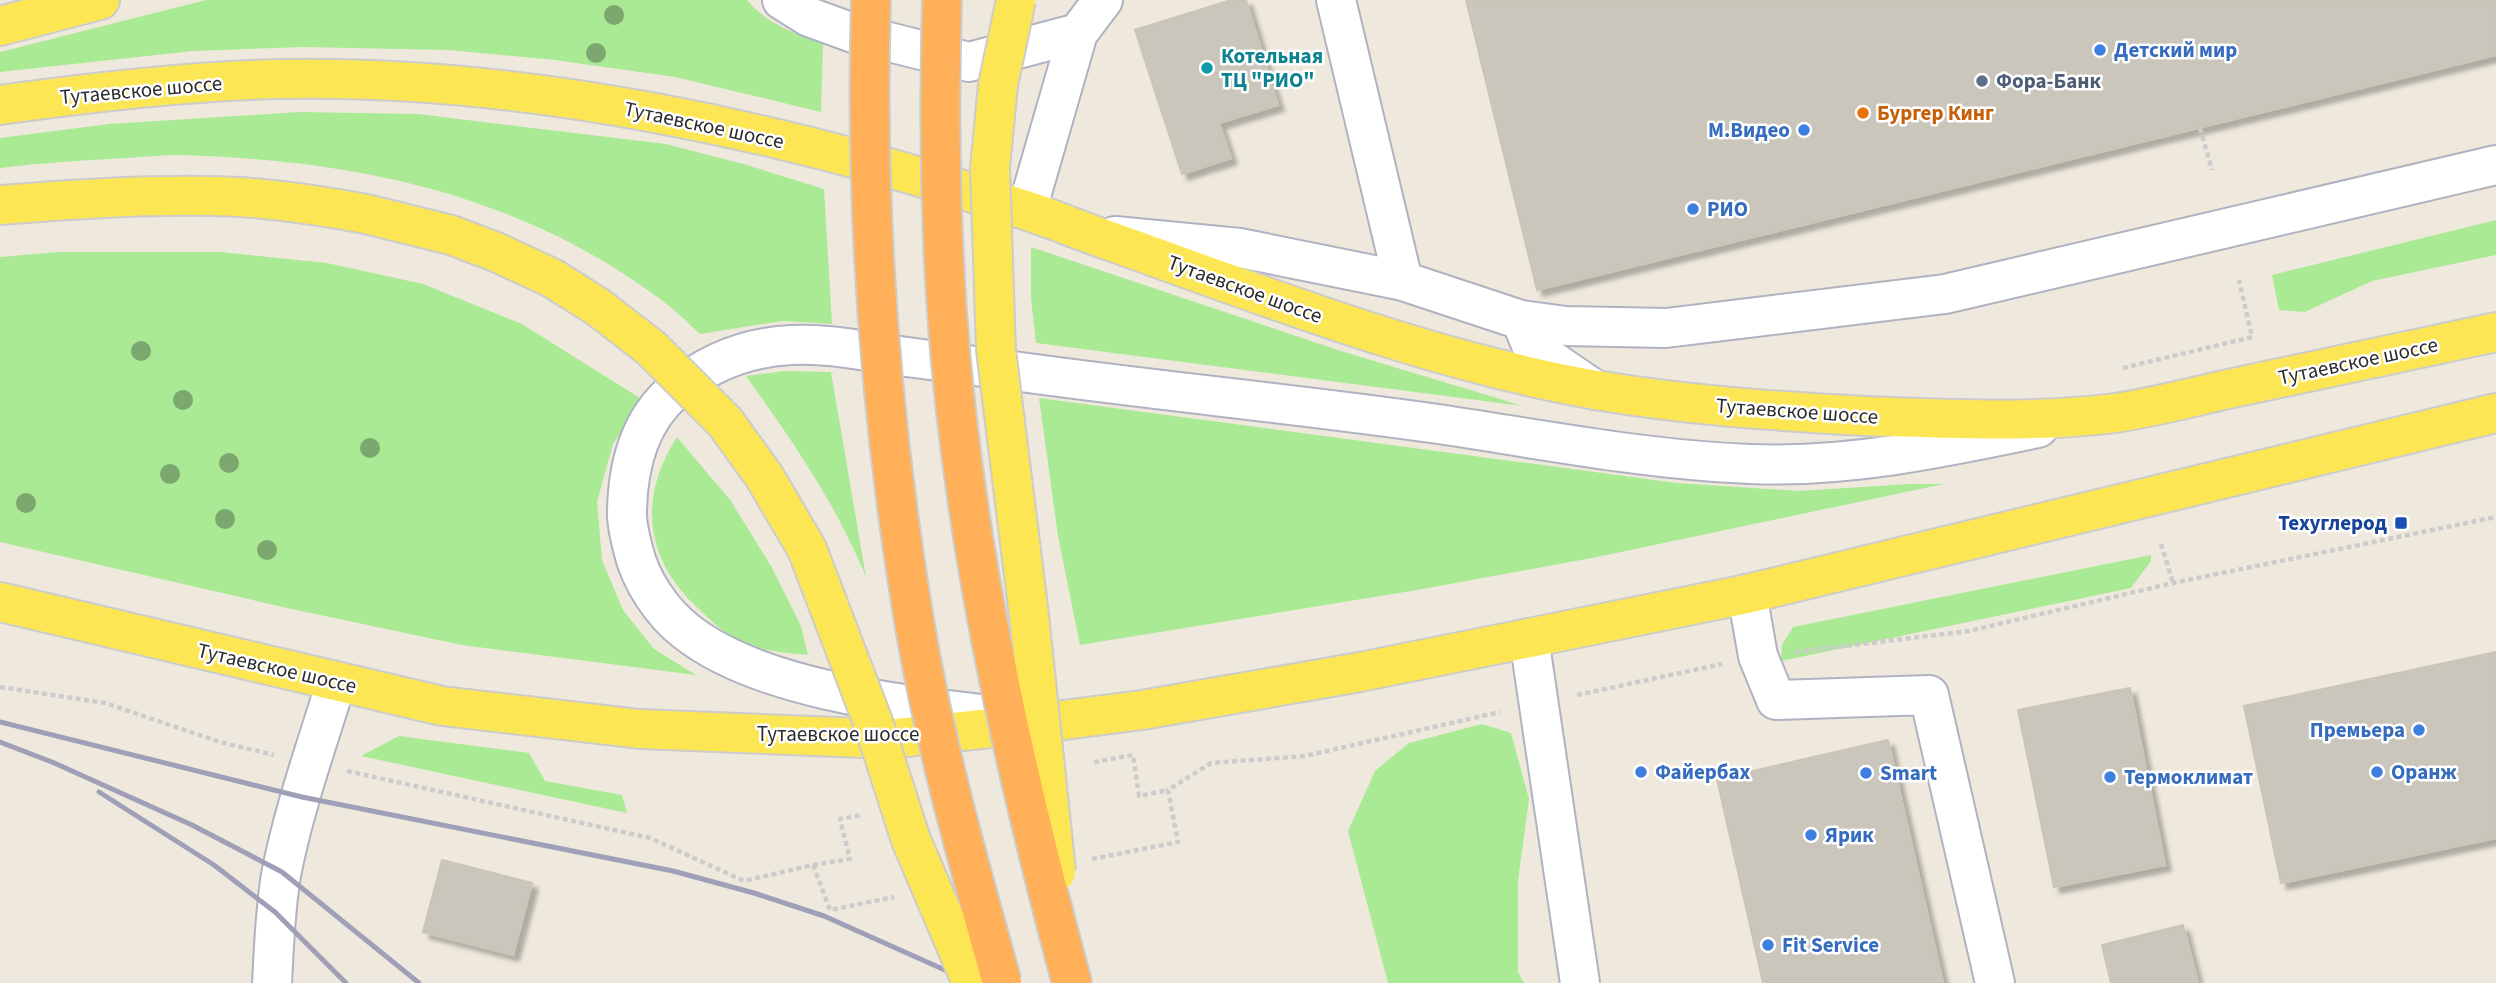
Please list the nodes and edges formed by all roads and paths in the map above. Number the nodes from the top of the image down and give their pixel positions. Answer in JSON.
{"nodes":[{"id":1,"x":100,"y":0,"type":"edge"},
{"id":2,"x":782,"y":0,"type":"edge"},
{"id":3,"x":871,"y":0,"type":"edge"},
{"id":4,"x":943,"y":0,"type":"edge"},
{"id":5,"x":1016,"y":0,"type":"edge"},
{"id":6,"x":1104,"y":0,"type":"edge"},
{"id":7,"x":1336,"y":0,"type":"edge"},
{"id":8,"x":0,"y":26,"type":"edge"},
{"id":9,"x":1078,"y":33,"type":"junction"},
{"id":10,"x":0,"y":105,"type":"edge"},
{"id":11,"x":2200,"y":128,"type":"dead end"},
{"id":12,"x":2496,"y":166,"type":"edge"},
{"id":13,"x":2212,"y":170,"type":"dead end"},
{"id":14,"x":0,"y":205,"type":"edge"},
{"id":15,"x":1027,"y":210,"type":"junction"},
{"id":16,"x":1089,"y":233,"type":"junction"},
{"id":17,"x":2239,"y":280,"type":"dead end"},
{"id":18,"x":1403,"y":281,"type":"junction"},
{"id":19,"x":1521,"y":320,"type":"junction"},
{"id":20,"x":2496,"y":332,"type":"edge"},
{"id":21,"x":2123,"y":368,"type":"dead end"},
{"id":22,"x":1595,"y":390,"type":"junction"},
{"id":23,"x":2496,"y":413,"type":"edge"},
{"id":24,"x":2109,"y":414,"type":"junction"},
{"id":25,"x":2496,"y":517,"type":"edge"},
{"id":26,"x":2161,"y":544,"type":"dead end"},
{"id":27,"x":2173,"y":583,"type":"junction"},
{"id":28,"x":1747,"y":594,"type":"junction"},
{"id":29,"x":0,"y":602,"type":"edge"},
{"id":30,"x":1529,"y":638,"type":"junction"},
{"id":31,"x":1758,"y":656,"type":"junction"},
{"id":32,"x":336,"y":683,"type":"junction"},
{"id":33,"x":0,"y":687,"type":"edge"},
{"id":34,"x":1538,"y":704,"type":"junction"},
{"id":35,"x":1048,"y":722,"type":"junction"},
{"id":36,"x":1094,"y":762,"type":"dead end"},
{"id":37,"x":311,"y":763,"type":"junction"},
{"id":38,"x":1168,"y":790,"type":"junction"},
{"id":39,"x":868,"y":814,"type":"dead end"},
{"id":40,"x":1084,"y":860,"type":"dead end"},
{"id":41,"x":813,"y":865,"type":"junction"},
{"id":42,"x":897,"y":897,"type":"dead end"},
{"id":43,"x":1068,"y":970,"type":"edge"},
{"id":44,"x":272,"y":983,"type":"edge"},
{"id":45,"x":972,"y":983,"type":"edge"},
{"id":46,"x":1002,"y":983,"type":"edge"},
{"id":47,"x":1580,"y":983,"type":"edge"},
{"id":48,"x":1995,"y":983,"type":"edge"}],
"edges":[{"from":1,"to":8,"type":"main road"},
{"from":2,"to":9,"type":"street"},
{"from":3,"to":46,"type":"highway","bridge":true},
{"from":4,"to":43,"type":"highway","bridge":true},
{"from":5,"to":43,"type":"main road","bridge":true},
{"from":6,"to":9,"type":"street"},
{"from":7,"to":18,"type":"street"},
{"from":9,"to":15,"type":"street"},
{"from":10,"to":15,"type":"main road","name":"Тутаевское шоссе"},
{"from":11,"to":13,"type":"path"},
{"from":12,"to":19,"type":"street"},
{"from":14,"to":45,"type":"main road","bridge":true},
{"from":15,"to":16,"type":"main road","name":"Тутаевское шоссе"},
{"from":16,"to":18,"type":"street"},
{"from":16,"to":22,"type":"main road","name":"Тутаевское шоссе"},
{"from":17,"to":21,"type":"path"},
{"from":18,"to":19,"type":"street"},
{"from":19,"to":22,"type":"street"},
{"from":20,"to":24,"type":"main road","name":"Тутаевское шоссе"},
{"from":22,"to":24,"type":"main road","name":"Тутаевское шоссе"},
{"from":23,"to":28,"type":"main road","name":"Тутаевское шоссе"},
{"from":24,"to":35,"type":"street"},
{"from":25,"to":27,"type":"path"},
{"from":26,"to":27,"type":"path"},
{"from":27,"to":31,"type":"path"},
{"from":28,"to":30,"type":"main road","name":"Тутаевское шоссе"},
{"from":28,"to":31,"type":"street"},
{"from":29,"to":32,"type":"main road","name":"Тутаевское шоссе"},
{"from":30,"to":34,"type":"street"},
{"from":30,"to":35,"type":"main road","name":"Тутаевское шоссе"},
{"from":31,"to":34,"type":"path"},
{"from":31,"to":48,"type":"street"},
{"from":32,"to":35,"type":"main road","name":"Тутаевское шоссе"},
{"from":32,"to":37,"type":"street"},
{"from":33,"to":37,"type":"path"},
{"from":34,"to":38,"type":"path"},
{"from":34,"to":47,"type":"street"},
{"from":36,"to":38,"type":"path"},
{"from":37,"to":41,"type":"path"},
{"from":37,"to":44,"type":"street"},
{"from":38,"to":40,"type":"path"},
{"from":39,"to":41,"type":"path"},
{"from":41,"to":42,"type":"path"}]}
